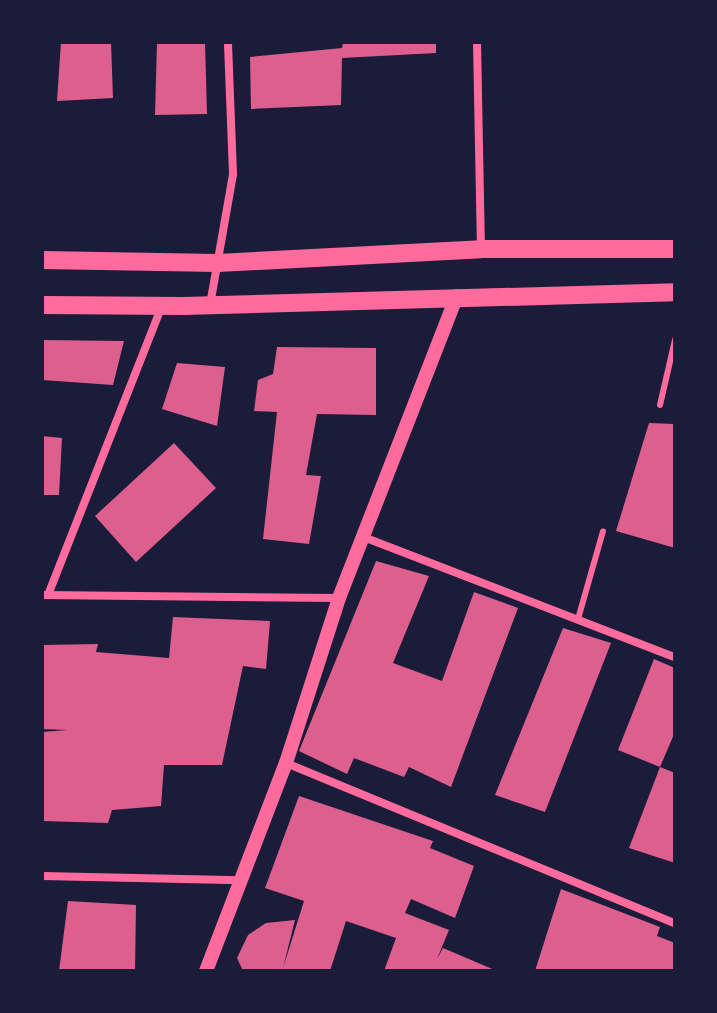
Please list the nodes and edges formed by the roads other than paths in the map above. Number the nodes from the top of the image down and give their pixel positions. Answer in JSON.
{"nodes":[{"id":1,"x":228,"y":42,"type":"edge"},
{"id":2,"x":477,"y":42,"type":"edge"},
{"id":3,"x":481,"y":249,"type":"junction"},
{"id":4,"x":675,"y":249,"type":"edge"},
{"id":5,"x":42,"y":260,"type":"edge"},
{"id":6,"x":218,"y":263,"type":"junction"},
{"id":7,"x":675,"y":292,"type":"edge"},
{"id":8,"x":457,"y":296,"type":"junction"},
{"id":9,"x":42,"y":305,"type":"edge"},
{"id":10,"x":210,"y":305,"type":"junction"},
{"id":11,"x":162,"y":306,"type":"junction"},
{"id":12,"x":675,"y":340,"type":"edge"},
{"id":13,"x":660,"y":405,"type":"dead end"},
{"id":14,"x":603,"y":531,"type":"dead end"},
{"id":15,"x":366,"y":538,"type":"junction"},
{"id":16,"x":45,"y":595,"type":"edge"},
{"id":17,"x":339,"y":598,"type":"junction"},
{"id":18,"x":578,"y":619,"type":"junction"},
{"id":19,"x":675,"y":657,"type":"edge"},
{"id":20,"x":286,"y":763,"type":"junction"},
{"id":21,"x":42,"y":876,"type":"edge"},
{"id":22,"x":241,"y":880,"type":"junction"},
{"id":23,"x":675,"y":923,"type":"edge"},
{"id":24,"x":206,"y":971,"type":"edge"}],
"edges":[{"from":1,"to":6,"type":"street"},
{"from":2,"to":3,"type":"street"},
{"from":3,"to":4,"type":"main road"},
{"from":3,"to":6,"type":"main road"},
{"from":5,"to":6,"type":"main road"},
{"from":6,"to":10,"type":"street"},
{"from":7,"to":8,"type":"main road"},
{"from":8,"to":10,"type":"main road"},
{"from":8,"to":15,"type":"street"},
{"from":9,"to":11,"type":"main road"},
{"from":10,"to":11,"type":"main road"},
{"from":11,"to":16,"type":"street"},
{"from":12,"to":13,"type":"lane"},
{"from":14,"to":18,"type":"lane"},
{"from":15,"to":17,"type":"street"},
{"from":15,"to":18,"type":"street"},
{"from":16,"to":17,"type":"street"},
{"from":17,"to":20,"type":"street"},
{"from":18,"to":19,"type":"street"},
{"from":20,"to":22,"type":"street"},
{"from":20,"to":23,"type":"street"},
{"from":21,"to":22,"type":"street"},
{"from":22,"to":24,"type":"street"}]}
